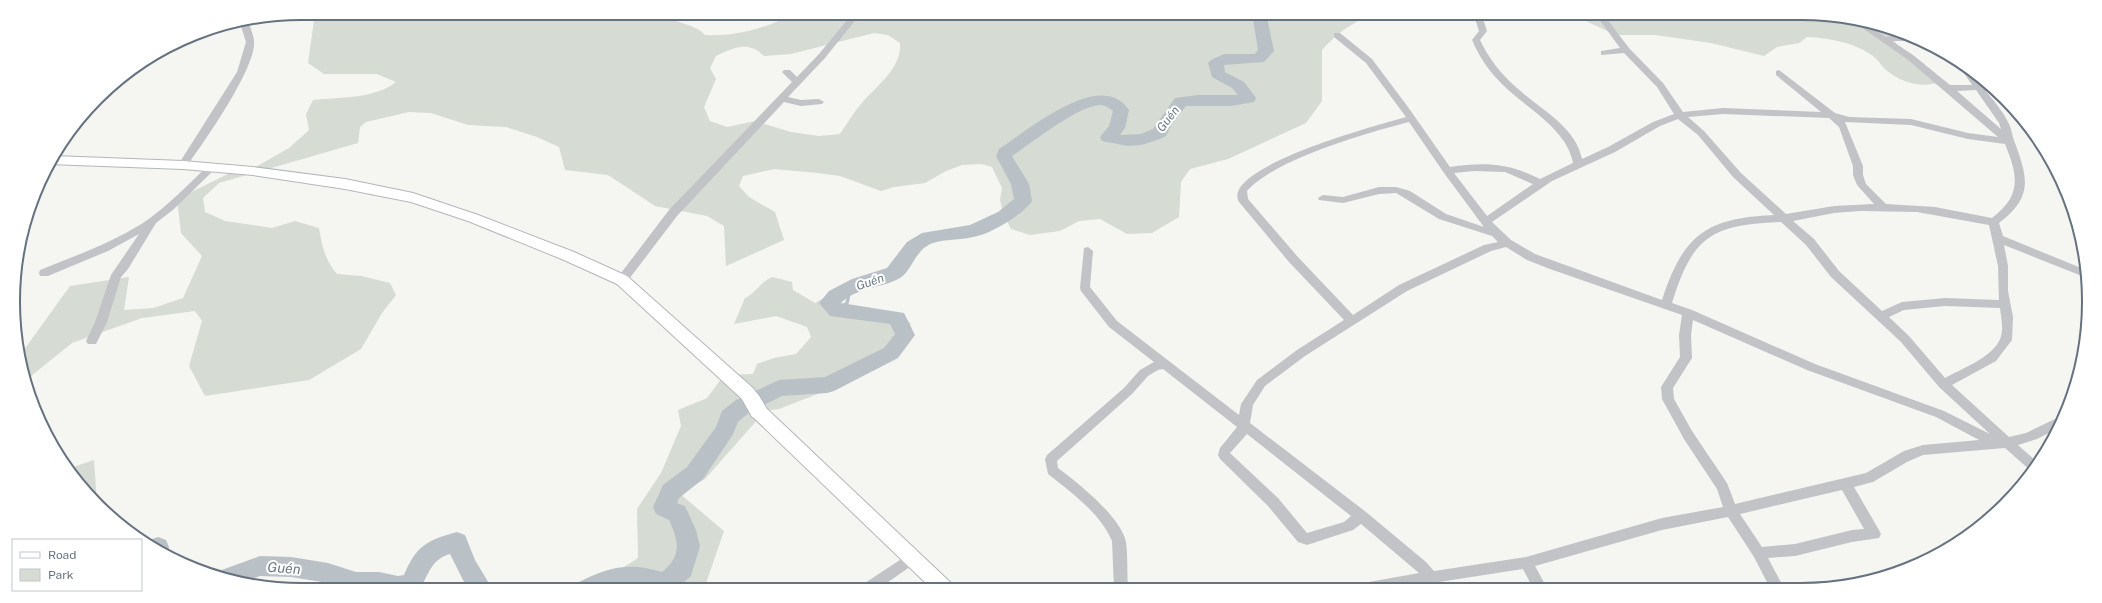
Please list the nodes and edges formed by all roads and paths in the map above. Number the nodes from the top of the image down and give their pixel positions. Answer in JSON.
{"nodes":[{"id":1,"x":851,"y":20,"type":"edge"},
{"id":2,"x":1479,"y":20,"type":"edge"},
{"id":3,"x":1604,"y":20,"type":"edge"},
{"id":4,"x":245,"y":26,"type":"edge"},
{"id":5,"x":1868,"y":29,"type":"edge"},
{"id":6,"x":1337,"y":35,"type":"dead end"},
{"id":7,"x":1897,"y":37,"type":"edge"},
{"id":8,"x":1885,"y":40,"type":"junction"},
{"id":9,"x":1626,"y":50,"type":"junction"},
{"id":10,"x":1604,"y":53,"type":"dead end"},
{"id":11,"x":787,"y":72,"type":"dead end"},
{"id":12,"x":1779,"y":73,"type":"dead end"},
{"id":13,"x":1970,"y":77,"type":"edge"},
{"id":14,"x":798,"y":82,"type":"junction"},
{"id":15,"x":1977,"y":87,"type":"junction"},
{"id":16,"x":1982,"y":87,"type":"edge"},
{"id":17,"x":1948,"y":88,"type":"junction"},
{"id":18,"x":783,"y":99,"type":"junction"},
{"id":19,"x":819,"y":102,"type":"dead end"},
{"id":20,"x":1680,"y":115,"type":"junction"},
{"id":21,"x":1832,"y":115,"type":"junction"},
{"id":22,"x":1411,"y":119,"type":"junction"},
{"id":23,"x":2009,"y":141,"type":"junction"},
{"id":24,"x":58,"y":160,"type":"edge"},
{"id":25,"x":1578,"y":164,"type":"junction"},
{"id":26,"x":183,"y":165,"type":"junction"},
{"id":27,"x":211,"y":168,"type":"junction"},
{"id":28,"x":1447,"y":171,"type":"junction"},
{"id":29,"x":1541,"y":184,"type":"junction"},
{"id":30,"x":1324,"y":198,"type":"dead end"},
{"id":31,"x":1883,"y":207,"type":"junction"},
{"id":32,"x":1783,"y":217,"type":"junction"},
{"id":33,"x":152,"y":221,"type":"junction"},
{"id":34,"x":1485,"y":222,"type":"junction"},
{"id":35,"x":1993,"y":222,"type":"junction"},
{"id":36,"x":1494,"y":233,"type":"junction"},
{"id":37,"x":1998,"y":238,"type":"junction"},
{"id":38,"x":1507,"y":243,"type":"junction"},
{"id":39,"x":1088,"y":251,"type":"dead end"},
{"id":40,"x":2080,"y":272,"type":"edge"},
{"id":41,"x":44,"y":273,"type":"dead end"},
{"id":42,"x":622,"y":280,"type":"junction"},
{"id":43,"x":2005,"y":304,"type":"junction"},
{"id":44,"x":1666,"y":305,"type":"junction"},
{"id":45,"x":1688,"y":313,"type":"junction"},
{"id":46,"x":1882,"y":316,"type":"junction"},
{"id":47,"x":1352,"y":321,"type":"junction"},
{"id":48,"x":92,"y":341,"type":"dead end"},
{"id":49,"x":1166,"y":364,"type":"junction"},
{"id":50,"x":1943,"y":384,"type":"junction"},
{"id":51,"x":748,"y":394,"type":"joint"},
{"id":52,"x":758,"y":412,"type":"joint"},
{"id":53,"x":1243,"y":423,"type":"junction"},
{"id":54,"x":2054,"y":425,"type":"edge"},
{"id":55,"x":2001,"y":443,"type":"junction"},
{"id":56,"x":2030,"y":464,"type":"edge"},
{"id":57,"x":1846,"y":483,"type":"junction"},
{"id":58,"x":1731,"y":511,"type":"junction"},
{"id":59,"x":1361,"y":516,"type":"junction"},
{"id":60,"x":1759,"y":553,"type":"junction"},
{"id":61,"x":912,"y":558,"type":"junction"},
{"id":62,"x":1526,"y":563,"type":"junction"},
{"id":63,"x":876,"y":583,"type":"edge"},
{"id":64,"x":939,"y":583,"type":"edge"},
{"id":65,"x":1121,"y":583,"type":"edge"},
{"id":66,"x":1432,"y":583,"type":"edge"},
{"id":67,"x":1537,"y":583,"type":"edge"},
{"id":68,"x":1774,"y":583,"type":"edge"}],
"edges":[{"from":1,"to":14,"type":"street"},
{"from":2,"to":25,"type":"street"},
{"from":3,"to":9,"type":"street"},
{"from":4,"to":26,"type":"street"},
{"from":5,"to":8,"type":"street"},
{"from":6,"to":22,"type":"street"},
{"from":7,"to":8,"type":"street"},
{"from":8,"to":17,"type":"street"},
{"from":9,"to":10,"type":"street"},
{"from":9,"to":20,"type":"street"},
{"from":11,"to":14,"type":"street"},
{"from":12,"to":21,"type":"street"},
{"from":13,"to":15,"type":"street"},
{"from":14,"to":18,"type":"street"},
{"from":15,"to":16,"type":"street"},
{"from":15,"to":17,"type":"street"},
{"from":15,"to":23,"type":"street"},
{"from":17,"to":23,"type":"street"},
{"from":18,"to":19,"type":"street"},
{"from":18,"to":42,"type":"street"},
{"from":20,"to":21,"type":"street"},
{"from":20,"to":25,"type":"street"},
{"from":20,"to":32,"type":"street"},
{"from":21,"to":23,"type":"street"},
{"from":21,"to":31,"type":"street"},
{"from":22,"to":28,"type":"street"},
{"from":22,"to":47,"type":"street"},
{"from":23,"to":35,"type":"street"},
{"from":24,"to":26,"type":"main road"},
{"from":25,"to":29,"type":"street"},
{"from":26,"to":27,"type":"main road"},
{"from":27,"to":33,"type":"street"},
{"from":27,"to":42,"type":"main road"},
{"from":28,"to":29,"type":"street"},
{"from":28,"to":34,"type":"street"},
{"from":29,"to":34,"type":"street"},
{"from":30,"to":36,"type":"street"},
{"from":31,"to":32,"type":"street"},
{"from":31,"to":35,"type":"street"},
{"from":32,"to":44,"type":"street"},
{"from":32,"to":46,"type":"street"},
{"from":33,"to":41,"type":"street"},
{"from":33,"to":48,"type":"street"},
{"from":34,"to":36,"type":"street"},
{"from":35,"to":37,"type":"street"},
{"from":36,"to":38,"type":"street"},
{"from":37,"to":40,"type":"street"},
{"from":37,"to":43,"type":"street"},
{"from":38,"to":44,"type":"street"},
{"from":38,"to":47,"type":"street"},
{"from":39,"to":49,"type":"street"},
{"from":42,"to":51,"type":"main road"},
{"from":43,"to":46,"type":"street"},
{"from":43,"to":50,"type":"street"},
{"from":44,"to":45,"type":"street"},
{"from":45,"to":55,"type":"street"},
{"from":45,"to":58,"type":"street"},
{"from":46,"to":50,"type":"street"},
{"from":47,"to":53,"type":"street"},
{"from":49,"to":53,"type":"street"},
{"from":49,"to":65,"type":"street"},
{"from":50,"to":55,"type":"street"},
{"from":51,"to":52,"type":"main road"},
{"from":52,"to":61,"type":"main road"},
{"from":53,"to":59,"type":"street"},
{"from":53,"to":59,"type":"street"},
{"from":54,"to":55,"type":"street"},
{"from":55,"to":56,"type":"street"},
{"from":55,"to":57,"type":"street"},
{"from":57,"to":58,"type":"street"},
{"from":57,"to":60,"type":"street"},
{"from":58,"to":60,"type":"street"},
{"from":58,"to":62,"type":"street"},
{"from":59,"to":66,"type":"street"},
{"from":60,"to":68,"type":"street"},
{"from":61,"to":63,"type":"street"},
{"from":61,"to":64,"type":"main road"},
{"from":62,"to":66,"type":"street"},
{"from":62,"to":67,"type":"street"}]}
